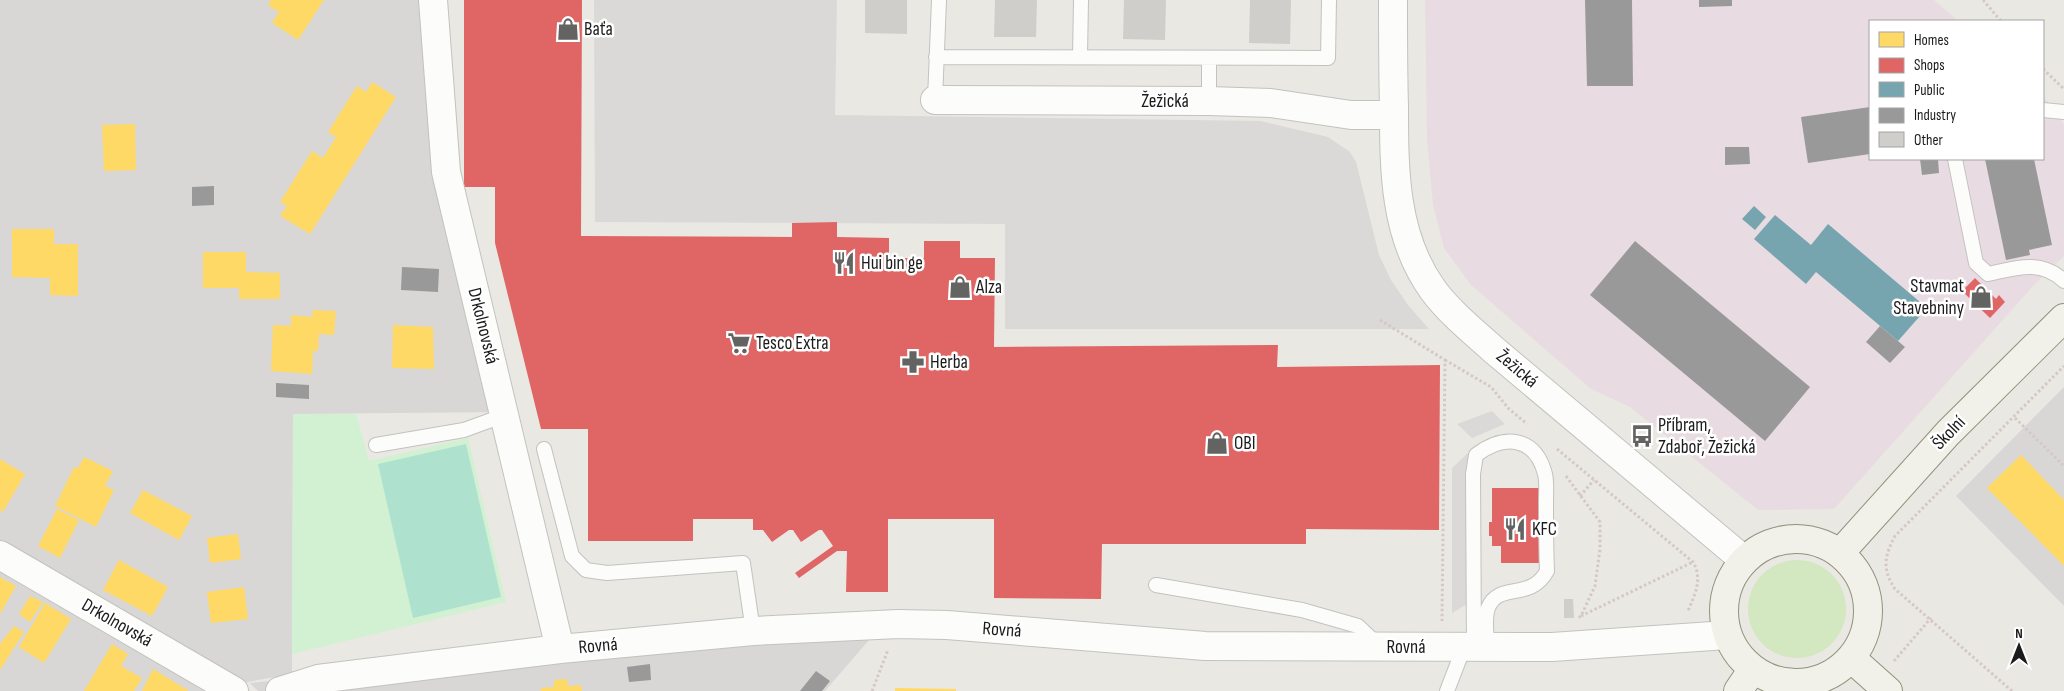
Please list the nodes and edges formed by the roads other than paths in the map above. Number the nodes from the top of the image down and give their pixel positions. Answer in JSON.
{"nodes":[{"id":1,"x":433,"y":0,"type":"edge"},
{"id":2,"x":938,"y":0,"type":"edge"},
{"id":3,"x":1081,"y":0,"type":"edge"},
{"id":4,"x":1330,"y":0,"type":"edge"},
{"id":5,"x":1393,"y":0,"type":"edge"},
{"id":6,"x":936,"y":57,"type":"junction"},
{"id":7,"x":1080,"y":57,"type":"junction"},
{"id":8,"x":1209,"y":58,"type":"junction"},
{"id":9,"x":935,"y":100,"type":"joint"},
{"id":10,"x":1209,"y":101,"type":"junction"},
{"id":11,"x":2044,"y":110,"type":"edge"},
{"id":12,"x":2064,"y":112,"type":"edge"},
{"id":13,"x":1394,"y":115,"type":"junction"},
{"id":14,"x":1955,"y":160,"type":"edge"},
{"id":15,"x":2064,"y":281,"type":"edge"},
{"id":16,"x":2064,"y":318,"type":"edge"},
{"id":17,"x":505,"y":415,"type":"junction"},
{"id":18,"x":376,"y":445,"type":"dead end"},
{"id":19,"x":544,"y":449,"type":"dead end"},
{"id":20,"x":1840,"y":554,"type":"junction"},
{"id":21,"x":0,"y":555,"type":"edge"},
{"id":22,"x":1744,"y":560,"type":"junction"},
{"id":23,"x":1156,"y":585,"type":"dead end"},
{"id":24,"x":753,"y":631,"type":"junction"},
{"id":25,"x":1727,"y":635,"type":"junction"},
{"id":26,"x":1379,"y":647,"type":"junction"},
{"id":27,"x":1475,"y":647,"type":"junction"},
{"id":28,"x":560,"y":649,"type":"junction"},
{"id":29,"x":1851,"y":658,"type":"junction"},
{"id":30,"x":1753,"y":668,"type":"junction"},
{"id":31,"x":1889,"y":678,"type":"edge"},
{"id":32,"x":234,"y":691,"type":"edge"},
{"id":33,"x":280,"y":691,"type":"edge"},
{"id":34,"x":1447,"y":691,"type":"edge"},
{"id":35,"x":1738,"y":691,"type":"edge"}],
"edges":[{"from":1,"to":17,"type":"street","name":"Drkolnovská"},
{"from":2,"to":6,"type":"lane"},
{"from":3,"to":7,"type":"lane"},
{"from":4,"to":8,"type":"lane"},
{"from":5,"to":13,"type":"street","name":"Žežická"},
{"from":6,"to":7,"type":"lane"},
{"from":6,"to":9,"type":"lane"},
{"from":7,"to":8,"type":"lane"},
{"from":8,"to":10,"type":"lane"},
{"from":9,"to":10,"type":"street","name":"Žežická"},
{"from":10,"to":13,"type":"street","name":"Žežická"},
{"from":11,"to":12,"type":"lane"},
{"from":13,"to":22,"type":"street","name":"Žežická"},
{"from":14,"to":15,"type":"lane"},
{"from":16,"to":20,"type":"street","name":"Školní"},
{"from":17,"to":18,"type":"lane"},
{"from":17,"to":28,"type":"street","name":"Drkolnovská"},
{"from":19,"to":24,"type":"lane"},
{"from":20,"to":22,"type":"street"},
{"from":20,"to":29,"type":"street"},
{"from":21,"to":32,"type":"street","name":"Drkolnovská"},
{"from":22,"to":25,"type":"street"},
{"from":23,"to":26,"type":"lane"},
{"from":24,"to":26,"type":"street","name":"Rovná"},
{"from":24,"to":28,"type":"street","name":"Rovná"},
{"from":25,"to":27,"type":"street","name":"Rovná"},
{"from":25,"to":30,"type":"street"},
{"from":26,"to":27,"type":"street","name":"Rovná"},
{"from":27,"to":27,"type":"lane"},
{"from":27,"to":34,"type":"lane"},
{"from":28,"to":33,"type":"street","name":"Rovná"},
{"from":29,"to":30,"type":"street"},
{"from":29,"to":31,"type":"street"},
{"from":30,"to":35,"type":"street"}]}
